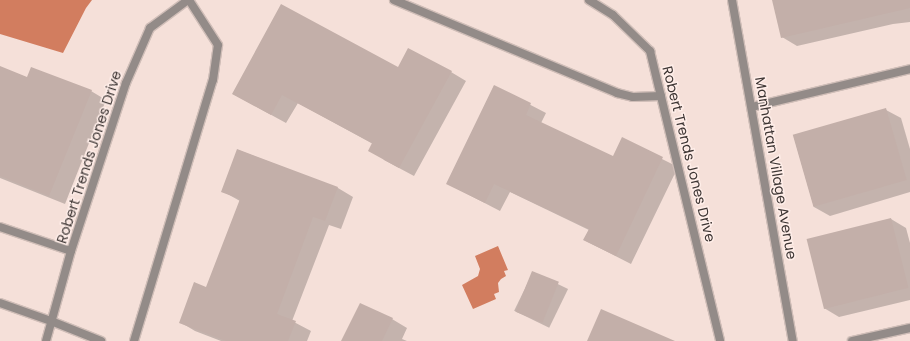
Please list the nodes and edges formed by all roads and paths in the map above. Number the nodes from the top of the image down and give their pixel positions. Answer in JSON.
{"nodes":[{"id":1,"x":189,"y":0,"type":"edge"},
{"id":2,"x":394,"y":0,"type":"edge"},
{"id":3,"x":589,"y":0,"type":"edge"},
{"id":4,"x":732,"y":0,"type":"edge"},
{"id":5,"x":910,"y":69,"type":"edge"},
{"id":6,"x":661,"y":96,"type":"junction"},
{"id":7,"x":752,"y":107,"type":"junction"},
{"id":8,"x":0,"y":227,"type":"edge"},
{"id":9,"x":71,"y":251,"type":"junction"},
{"id":10,"x":0,"y":303,"type":"edge"},
{"id":11,"x":51,"y":321,"type":"junction"},
{"id":12,"x":910,"y":328,"type":"edge"},
{"id":13,"x":46,"y":341,"type":"edge"},
{"id":14,"x":101,"y":341,"type":"edge"},
{"id":15,"x":134,"y":341,"type":"edge"},
{"id":16,"x":720,"y":341,"type":"edge"},
{"id":17,"x":793,"y":341,"type":"edge"},
{"id":18,"x":852,"y":341,"type":"edge"}],
"edges":[{"from":1,"to":9,"type":"street","name":"Robert Trends Jones Drive"},
{"from":1,"to":15,"type":"street"},
{"from":2,"to":6,"type":"street"},
{"from":3,"to":6,"type":"street","name":"Robert Trends Jones Drive"},
{"from":4,"to":7,"type":"street","name":"Manhattan Village Avenue"},
{"from":5,"to":7,"type":"street"},
{"from":6,"to":16,"type":"street","name":"Robert Trends Jones Drive"},
{"from":7,"to":17,"type":"street","name":"Manhattan Village Avenue"},
{"from":8,"to":9,"type":"street"},
{"from":9,"to":11,"type":"street","name":"Robert Trends Jones Drive"},
{"from":10,"to":11,"type":"street"},
{"from":11,"to":13,"type":"street","name":"Robert Trends Jones Drive"},
{"from":11,"to":14,"type":"street"},
{"from":12,"to":18,"type":"street"}]}
